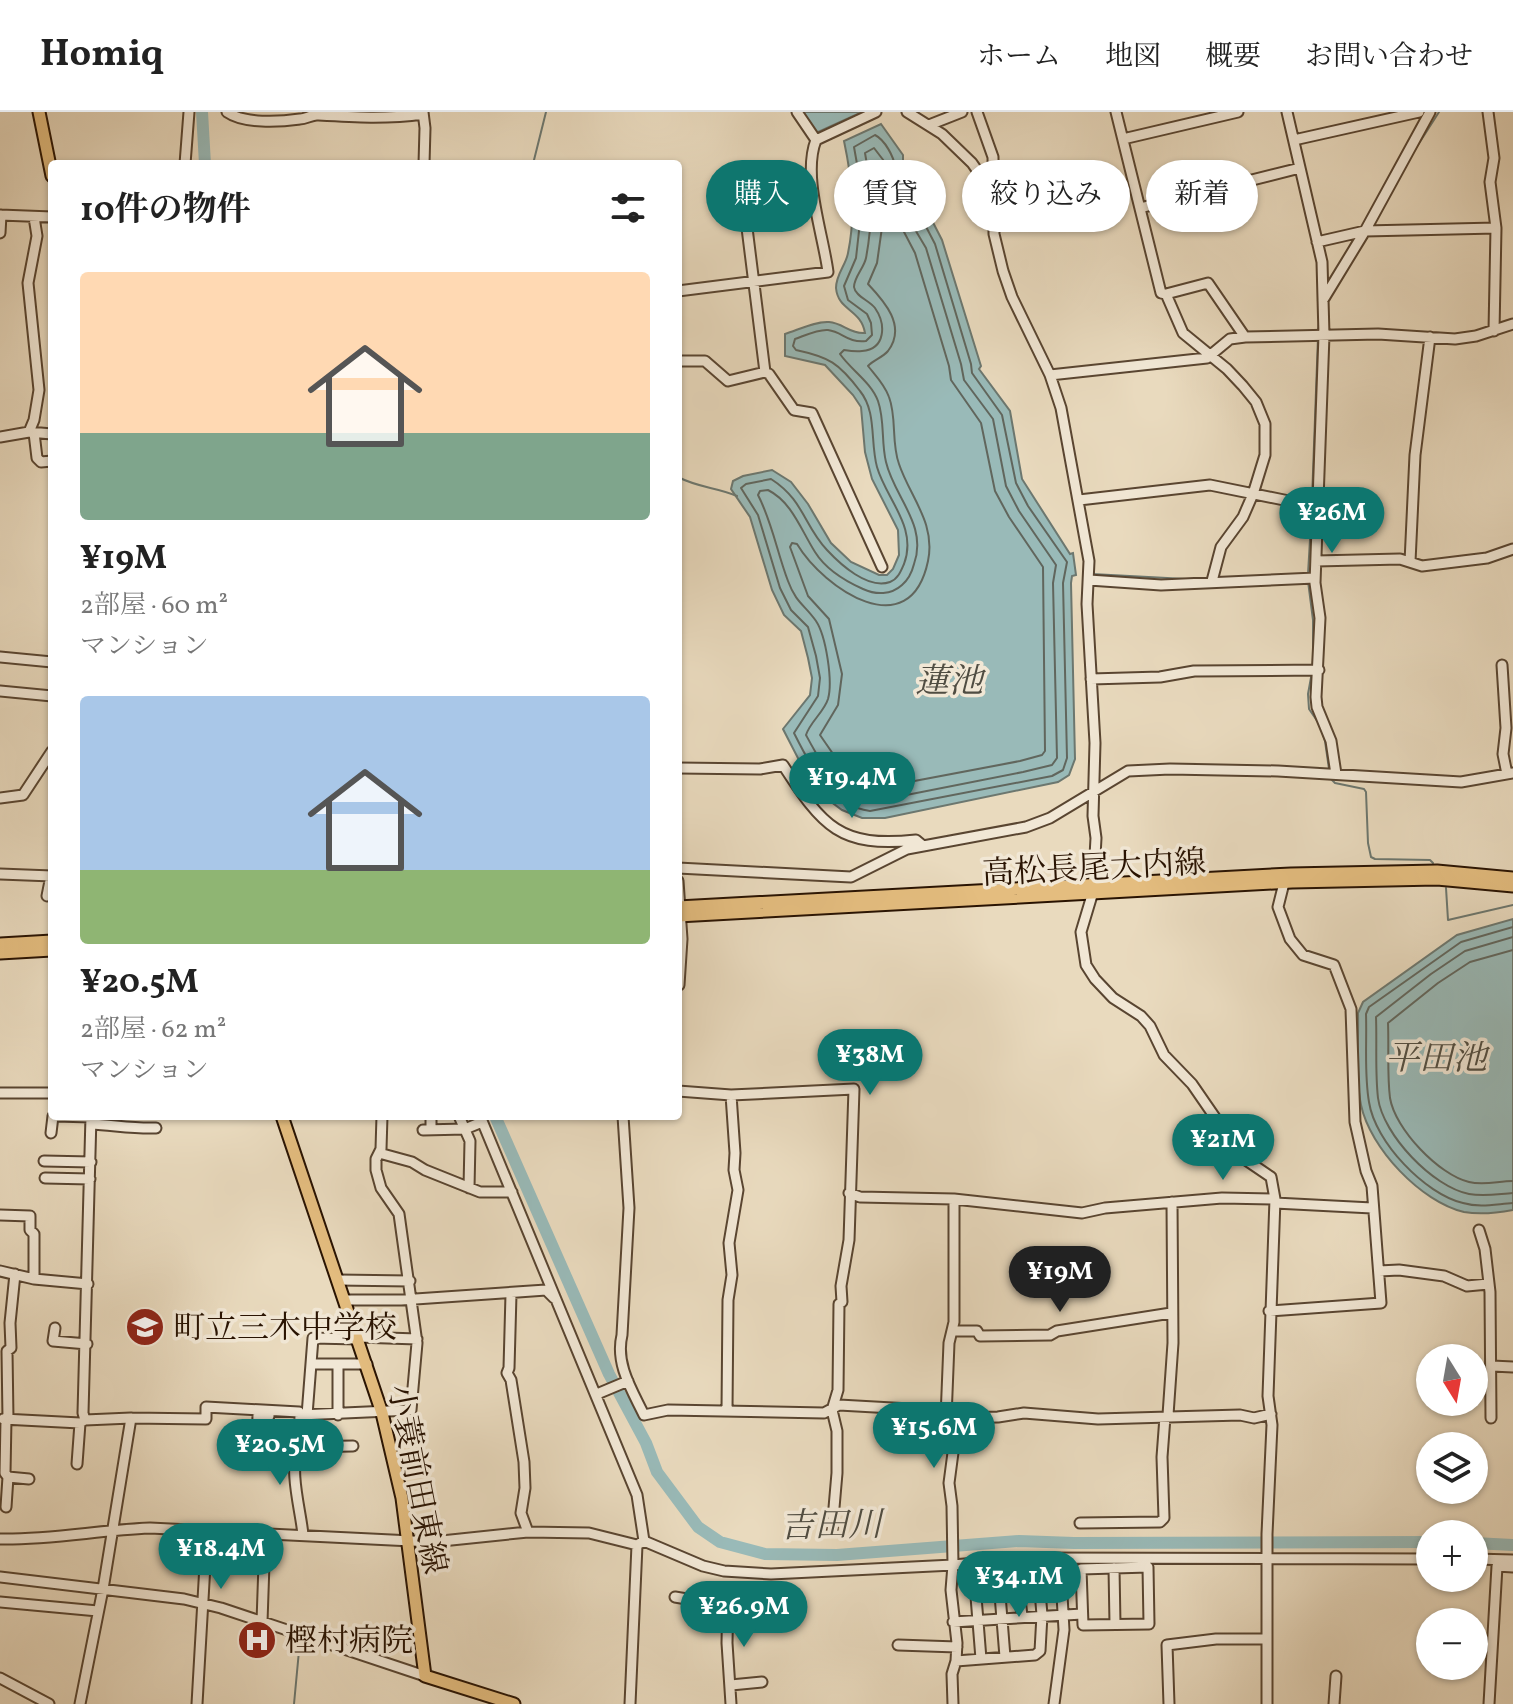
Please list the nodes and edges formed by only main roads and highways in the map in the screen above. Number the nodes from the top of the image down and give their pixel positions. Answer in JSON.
{"nodes":[{"id":1,"x":39,"y":112,"type":"edge"},
{"id":2,"x":49,"y":160,"type":"edge"},
{"id":3,"x":1513,"y":878,"type":"edge"},
{"id":4,"x":1513,"y":886,"type":"edge"},
{"id":5,"x":1093,"y":888,"type":"junction"},
{"id":6,"x":682,"y":912,"type":"edge"},
{"id":7,"x":48,"y":941,"type":"edge"},
{"id":8,"x":0,"y":944,"type":"edge"},
{"id":9,"x":48,"y":950,"type":"edge"},
{"id":10,"x":0,"y":953,"type":"edge"},
{"id":11,"x":283,"y":1120,"type":"edge"},
{"id":12,"x":514,"y":1704,"type":"edge"}],
"edges":[{"from":1,"to":2,"type":"main road"},
{"from":3,"to":5,"type":"main road","name":"高松長尾大内線"},
{"from":4,"to":5,"type":"main road","name":"高松長尾大内線"},
{"from":5,"to":6,"type":"main road","name":"高松長尾大内線"},
{"from":7,"to":8,"type":"main road"},
{"from":9,"to":10,"type":"main road"},
{"from":11,"to":12,"type":"main road","name":"小蓑前田東線"}]}
